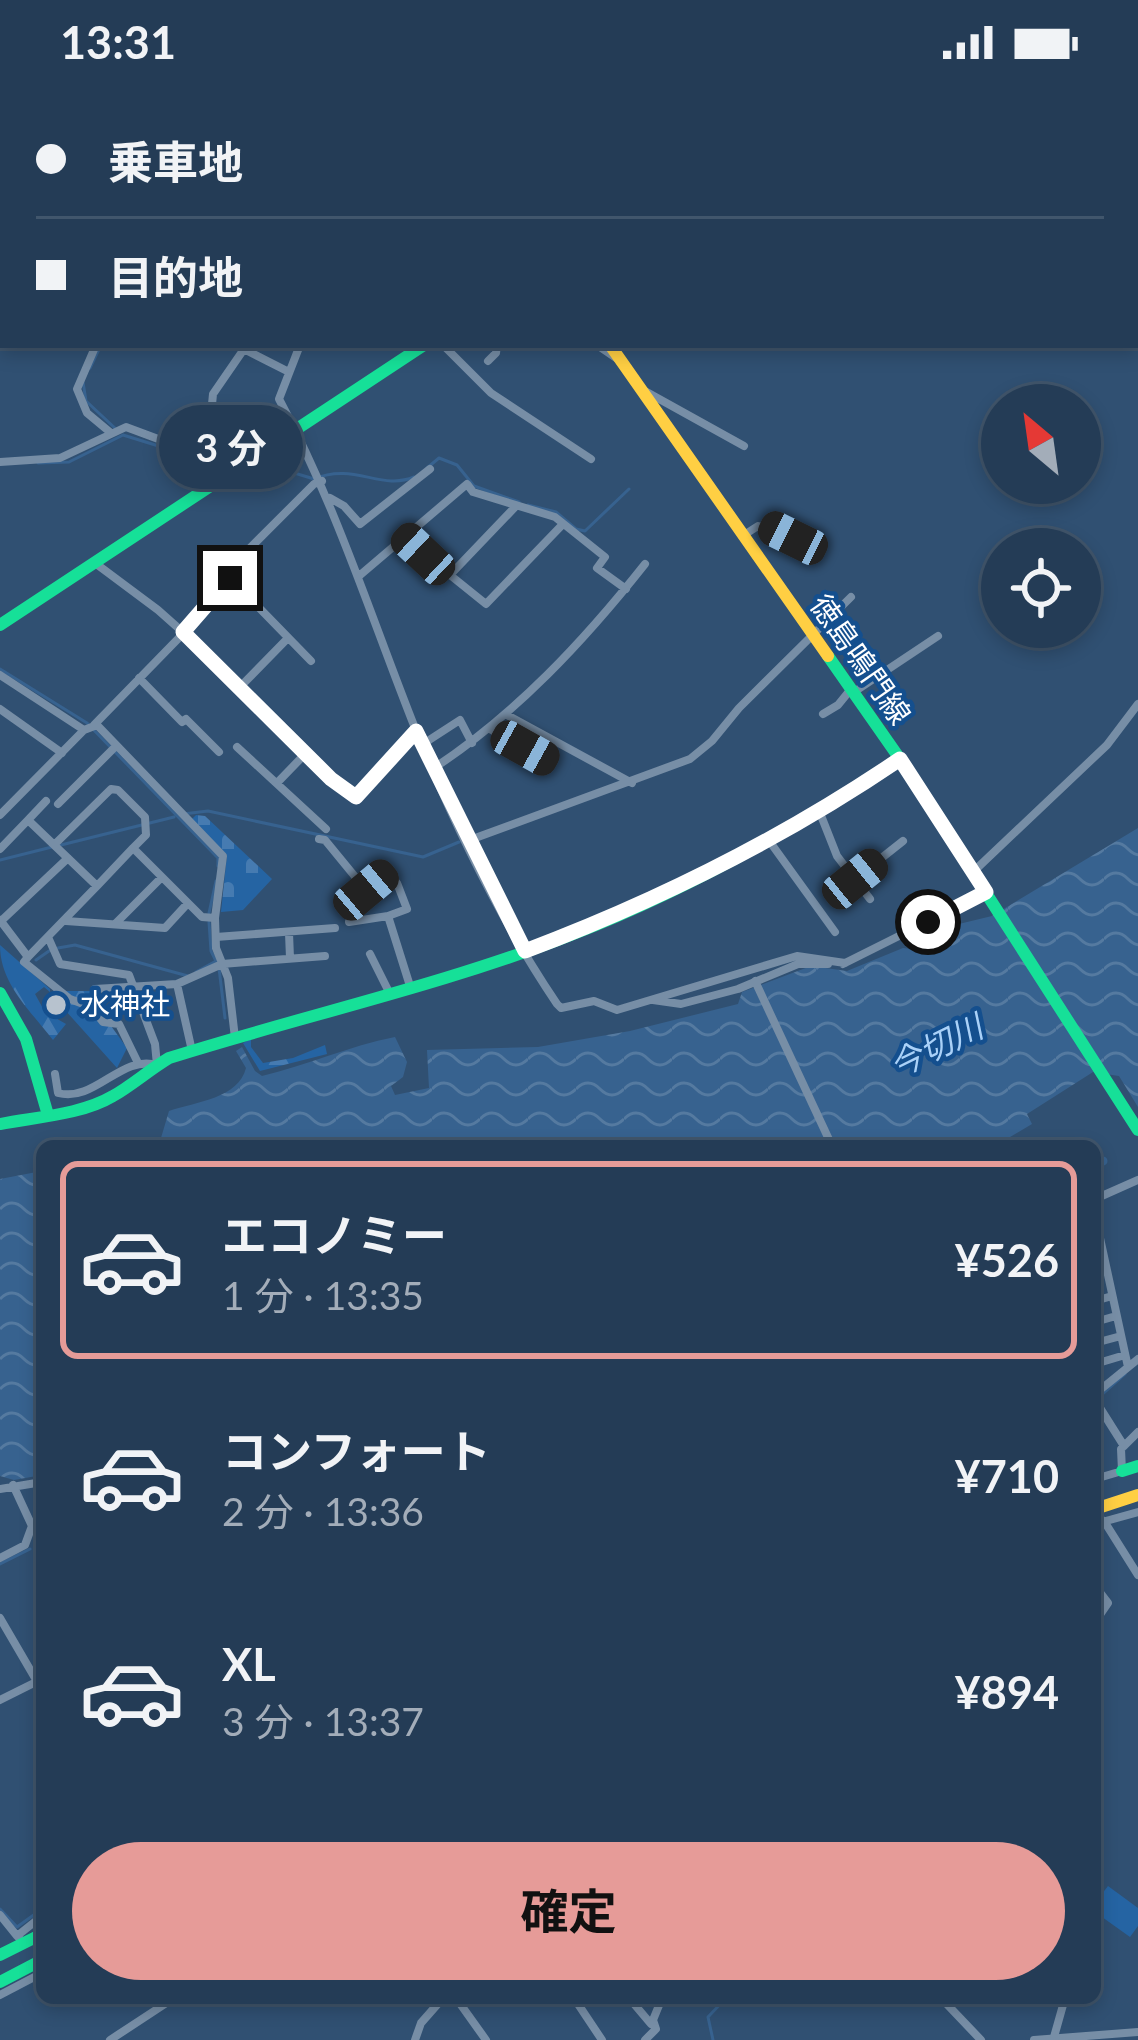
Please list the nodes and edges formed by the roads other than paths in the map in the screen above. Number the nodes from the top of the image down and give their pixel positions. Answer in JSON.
{"nodes":[{"id":1,"x":95,"y":348,"type":"edge"},
{"id":2,"x":239,"y":348,"type":"edge"},
{"id":3,"x":242,"y":348,"type":"edge"},
{"id":4,"x":298,"y":348,"type":"edge"},
{"id":5,"x":419,"y":348,"type":"edge"},
{"id":6,"x":446,"y":348,"type":"edge"},
{"id":7,"x":497,"y":348,"type":"edge"},
{"id":8,"x":601,"y":348,"type":"edge"},
{"id":9,"x":612,"y":348,"type":"edge"},
{"id":10,"x":488,"y":361,"type":"dead end"},
{"id":11,"x":624,"y":364,"type":"junction"},
{"id":12,"x":287,"y":371,"type":"junction"},
{"id":13,"x":642,"y":389,"type":"junction"},
{"id":14,"x":297,"y":429,"type":"junction"},
{"id":15,"x":111,"y":433,"type":"junction"},
{"id":16,"x":208,"y":446,"type":"junction"},
{"id":17,"x":744,"y":446,"type":"dead end"},
{"id":18,"x":261,"y":452,"type":"junction"},
{"id":19,"x":591,"y":459,"type":"dead end"},
{"id":20,"x":0,"y":462,"type":"edge"},
{"id":21,"x":430,"y":469,"type":"dead end"},
{"id":22,"x":322,"y":481,"type":"junction"},
{"id":23,"x":329,"y":498,"type":"junction"},
{"id":24,"x":516,"y":506,"type":"junction"},
{"id":25,"x":563,"y":524,"type":"junction"},
{"id":26,"x":744,"y":535,"type":"junction"},
{"id":27,"x":406,"y":537,"type":"junction"},
{"id":28,"x":793,"y":538,"type":"dead end"},
{"id":29,"x":95,"y":563,"type":"junction"},
{"id":30,"x":645,"y":564,"type":"dead end"},
{"id":31,"x":450,"y":575,"type":"junction"},
{"id":32,"x":359,"y":576,"type":"junction"},
{"id":33,"x":230,"y":578,"type":"junction"},
{"id":34,"x":626,"y":589,"type":"junction"},
{"id":35,"x":851,"y":597,"type":"dead end"},
{"id":36,"x":0,"y":625,"type":"edge"},
{"id":37,"x":183,"y":632,"type":"junction"},
{"id":38,"x":814,"y":635,"type":"junction"},
{"id":39,"x":938,"y":636,"type":"dead end"},
{"id":40,"x":288,"y":638,"type":"junction"},
{"id":41,"x":311,"y":662,"type":"dead end"},
{"id":42,"x":0,"y":676,"type":"edge"},
{"id":43,"x":139,"y":678,"type":"junction"},
{"id":44,"x":240,"y":687,"type":"junction"},
{"id":45,"x":852,"y":691,"type":"junction"},
{"id":46,"x":1138,"y":704,"type":"edge"},
{"id":47,"x":0,"y":710,"type":"edge"},
{"id":48,"x":824,"y":714,"type":"dead end"},
{"id":49,"x":507,"y":715,"type":"junction"},
{"id":50,"x":89,"y":728,"type":"junction"},
{"id":51,"x":490,"y":729,"type":"junction"},
{"id":52,"x":416,"y":731,"type":"junction"},
{"id":53,"x":536,"y":732,"type":"junction"},
{"id":54,"x":472,"y":743,"type":"junction"},
{"id":55,"x":423,"y":744,"type":"junction"},
{"id":56,"x":116,"y":746,"type":"junction"},
{"id":57,"x":237,"y":747,"type":"dead end"},
{"id":58,"x":525,"y":748,"type":"junction"},
{"id":59,"x":219,"y":752,"type":"dead end"},
{"id":60,"x":62,"y":753,"type":"junction"},
{"id":61,"x":305,"y":753,"type":"junction"},
{"id":62,"x":900,"y":759,"type":"junction"},
{"id":63,"x":548,"y":761,"type":"dead end"},
{"id":64,"x":434,"y":768,"type":"junction"},
{"id":65,"x":277,"y":783,"type":"junction"},
{"id":66,"x":632,"y":783,"type":"junction"},
{"id":67,"x":46,"y":801,"type":"dead end"},
{"id":68,"x":58,"y":804,"type":"dead end"},
{"id":69,"x":820,"y":813,"type":"junction"},
{"id":70,"x":0,"y":815,"type":"edge"},
{"id":71,"x":28,"y":820,"type":"junction"},
{"id":72,"x":467,"y":841,"type":"junction"},
{"id":73,"x":903,"y":841,"type":"dead end"},
{"id":74,"x":770,"y":842,"type":"junction"},
{"id":75,"x":54,"y":845,"type":"junction"},
{"id":76,"x":133,"y":848,"type":"junction"},
{"id":77,"x":0,"y":849,"type":"edge"},
{"id":78,"x":68,"y":858,"type":"junction"},
{"id":79,"x":973,"y":872,"type":"junction"},
{"id":80,"x":162,"y":877,"type":"junction"},
{"id":81,"x":855,"y":879,"type":"junction"},
{"id":82,"x":98,"y":886,"type":"junction"},
{"id":83,"x":987,"y":894,"type":"junction"},
{"id":84,"x":870,"y":898,"type":"dead end"},
{"id":85,"x":188,"y":903,"type":"junction"},
{"id":86,"x":388,"y":916,"type":"junction"},
{"id":87,"x":215,"y":917,"type":"junction"},
{"id":88,"x":1,"y":920,"type":"edge"},
{"id":89,"x":65,"y":921,"type":"junction"},
{"id":90,"x":350,"y":922,"type":"dead end"},
{"id":91,"x":115,"y":925,"type":"junction"},
{"id":92,"x":335,"y":928,"type":"dead end"},
{"id":93,"x":835,"y":932,"type":"dead end"},
{"id":94,"x":289,"y":933,"type":"junction"},
{"id":95,"x":48,"y":937,"type":"junction"},
{"id":96,"x":216,"y":937,"type":"junction"},
{"id":97,"x":525,"y":951,"type":"junction"},
{"id":98,"x":370,"y":954,"type":"dead end"},
{"id":99,"x":326,"y":956,"type":"dead end"},
{"id":100,"x":28,"y":957,"type":"junction"},
{"id":101,"x":290,"y":958,"type":"junction"},
{"id":102,"x":845,"y":963,"type":"junction"},
{"id":103,"x":222,"y":964,"type":"junction"},
{"id":104,"x":756,"y":982,"type":"junction"},
{"id":105,"x":177,"y":984,"type":"junction"},
{"id":106,"x":410,"y":986,"type":"junction"},
{"id":107,"x":134,"y":987,"type":"junction"},
{"id":108,"x":94,"y":989,"type":"dead end"},
{"id":109,"x":388,"y":992,"type":"junction"},
{"id":110,"x":0,"y":993,"type":"edge"},
{"id":111,"x":648,"y":1000,"type":"junction"},
{"id":112,"x":235,"y":1038,"type":"junction"},
{"id":113,"x":192,"y":1051,"type":"junction"},
{"id":114,"x":138,"y":1063,"type":"junction"},
{"id":115,"x":157,"y":1065,"type":"junction"},
{"id":116,"x":55,"y":1074,"type":"dead end"},
{"id":117,"x":48,"y":1115,"type":"junction"},
{"id":118,"x":0,"y":1124,"type":"edge"},
{"id":119,"x":1138,"y":1130,"type":"edge"},
{"id":120,"x":829,"y":1140,"type":"edge"},
{"id":121,"x":1138,"y":1180,"type":"edge"},
{"id":122,"x":1101,"y":1196,"type":"edge"},
{"id":123,"x":1101,"y":1255,"type":"edge"},
{"id":124,"x":1107,"y":1269,"type":"junction"},
{"id":125,"x":1101,"y":1271,"type":"edge"},
{"id":126,"x":1112,"y":1296,"type":"junction"},
{"id":127,"x":1101,"y":1299,"type":"edge"},
{"id":128,"x":1117,"y":1316,"type":"junction"},
{"id":129,"x":1101,"y":1320,"type":"edge"},
{"id":130,"x":1121,"y":1336,"type":"junction"},
{"id":131,"x":1101,"y":1341,"type":"edge"},
{"id":132,"x":1125,"y":1355,"type":"junction"},
{"id":133,"x":1138,"y":1359,"type":"edge"},
{"id":134,"x":1101,"y":1362,"type":"edge"},
{"id":135,"x":1128,"y":1367,"type":"junction"},
{"id":136,"x":1101,"y":1394,"type":"edge"},
{"id":137,"x":1101,"y":1407,"type":"edge"},
{"id":138,"x":1138,"y":1432,"type":"edge"},
{"id":139,"x":1124,"y":1446,"type":"junction"},
{"id":140,"x":1138,"y":1466,"type":"edge"},
{"id":141,"x":1121,"y":1471,"type":"junction"},
{"id":142,"x":1101,"y":1477,"type":"edge"},
{"id":143,"x":36,"y":1483,"type":"edge"},
{"id":144,"x":13,"y":1485,"type":"junction"},
{"id":145,"x":0,"y":1489,"type":"edge"},
{"id":146,"x":1138,"y":1495,"type":"edge"},
{"id":147,"x":1101,"y":1507,"type":"edge"},
{"id":148,"x":1137,"y":1515,"type":"edge"},
{"id":149,"x":1101,"y":1522,"type":"edge"},
{"id":150,"x":1101,"y":1523,"type":"edge"},
{"id":151,"x":36,"y":1526,"type":"edge"},
{"id":152,"x":36,"y":1530,"type":"edge"},
{"id":153,"x":0,"y":1558,"type":"edge"},
{"id":154,"x":1138,"y":1575,"type":"edge"},
{"id":155,"x":0,"y":1618,"type":"edge"},
{"id":156,"x":36,"y":1677,"type":"edge"},
{"id":157,"x":36,"y":1686,"type":"edge"},
{"id":158,"x":0,"y":1700,"type":"edge"},
{"id":159,"x":0,"y":1915,"type":"edge"},
{"id":160,"x":36,"y":1923,"type":"edge"},
{"id":161,"x":36,"y":1935,"type":"edge"},
{"id":162,"x":21,"y":1939,"type":"junction"},
{"id":163,"x":0,"y":1955,"type":"edge"},
{"id":164,"x":36,"y":1963,"type":"edge"},
{"id":165,"x":36,"y":1976,"type":"edge"},
{"id":166,"x":0,"y":1982,"type":"edge"},
{"id":167,"x":0,"y":1995,"type":"edge"},
{"id":168,"x":165,"y":2004,"type":"edge"},
{"id":169,"x":438,"y":2004,"type":"edge"},
{"id":170,"x":460,"y":2004,"type":"edge"},
{"id":171,"x":578,"y":2004,"type":"edge"},
{"id":172,"x":634,"y":2004,"type":"edge"},
{"id":173,"x":660,"y":2004,"type":"edge"},
{"id":174,"x":947,"y":2004,"type":"edge"},
{"id":175,"x":1062,"y":2004,"type":"edge"},
{"id":176,"x":656,"y":2030,"type":"junction"},
{"id":177,"x":1138,"y":2032,"type":"edge"},
{"id":178,"x":1054,"y":2037,"type":"edge"},
{"id":179,"x":110,"y":2040,"type":"edge"},
{"id":180,"x":415,"y":2040,"type":"edge"},
{"id":181,"x":486,"y":2040,"type":"edge"},
{"id":182,"x":602,"y":2040,"type":"edge"},
{"id":183,"x":645,"y":2040,"type":"edge"},
{"id":184,"x":982,"y":2040,"type":"edge"},
{"id":185,"x":1034,"y":2040,"type":"edge"}],
"edges":[{"from":1,"to":15,"type":"street"},
{"from":2,"to":16,"type":"street"},
{"from":3,"to":12,"type":"street"},
{"from":4,"to":12,"type":"street"},
{"from":5,"to":14,"type":"main road"},
{"from":6,"to":19,"type":"street"},
{"from":7,"to":10,"type":"street"},
{"from":8,"to":11,"type":"street"},
{"from":9,"to":11,"type":"main road","name":"徳島鳴門線"},
{"from":11,"to":13,"type":"main road","name":"徳島鳴門線"},
{"from":12,"to":14,"type":"street"},
{"from":13,"to":17,"type":"street"},
{"from":13,"to":26,"type":"main road","name":"徳島鳴門線"},
{"from":14,"to":18,"type":"main road"},
{"from":14,"to":22,"type":"street"},
{"from":15,"to":16,"type":"street"},
{"from":15,"to":20,"type":"street"},
{"from":16,"to":18,"type":"street"},
{"from":18,"to":29,"type":"main road"},
{"from":21,"to":23,"type":"street"},
{"from":22,"to":23,"type":"street"},
{"from":22,"to":33,"type":"street"},
{"from":23,"to":32,"type":"street"},
{"from":24,"to":25,"type":"street"},
{"from":24,"to":27,"type":"street"},
{"from":24,"to":31,"type":"street"},
{"from":25,"to":31,"type":"street"},
{"from":25,"to":34,"type":"street"},
{"from":26,"to":28,"type":"street"},
{"from":26,"to":38,"type":"main road","name":"徳島鳴門線"},
{"from":27,"to":31,"type":"street"},
{"from":27,"to":32,"type":"street"},
{"from":29,"to":36,"type":"main road"},
{"from":29,"to":37,"type":"street"},
{"from":30,"to":34,"type":"street"},
{"from":32,"to":52,"type":"street"},
{"from":33,"to":37,"type":"street"},
{"from":33,"to":40,"type":"street"},
{"from":34,"to":49,"type":"street"},
{"from":35,"to":38,"type":"street"},
{"from":37,"to":43,"type":"street"},
{"from":37,"to":44,"type":"street"},
{"from":38,"to":45,"type":"main road","name":"徳島鳴門線"},
{"from":38,"to":66,"type":"street"},
{"from":39,"to":45,"type":"street"},
{"from":40,"to":41,"type":"street"},
{"from":40,"to":44,"type":"street"},
{"from":42,"to":50,"type":"street"},
{"from":43,"to":50,"type":"street"},
{"from":43,"to":59,"type":"street"},
{"from":44,"to":61,"type":"street"},
{"from":45,"to":48,"type":"street"},
{"from":45,"to":62,"type":"main road","name":"徳島鳴門線"},
{"from":46,"to":79,"type":"street"},
{"from":47,"to":60,"type":"street"},
{"from":49,"to":51,"type":"street"},
{"from":49,"to":53,"type":"street"},
{"from":50,"to":56,"type":"street"},
{"from":50,"to":60,"type":"street"},
{"from":51,"to":54,"type":"street"},
{"from":51,"to":58,"type":"street"},
{"from":52,"to":55,"type":"street"},
{"from":52,"to":61,"type":"street"},
{"from":53,"to":58,"type":"street"},
{"from":53,"to":66,"type":"street"},
{"from":54,"to":55,"type":"street"},
{"from":54,"to":64,"type":"street"},
{"from":55,"to":64,"type":"street"},
{"from":56,"to":68,"type":"street"},
{"from":56,"to":87,"type":"street"},
{"from":57,"to":65,"type":"street"},
{"from":58,"to":63,"type":"street"},
{"from":60,"to":70,"type":"street"},
{"from":61,"to":65,"type":"street"},
{"from":62,"to":69,"type":"main road"},
{"from":62,"to":79,"type":"main road","name":"徳島鳴門線"},
{"from":64,"to":72,"type":"street"},
{"from":65,"to":86,"type":"street"},
{"from":66,"to":72,"type":"street"},
{"from":67,"to":71,"type":"street"},
{"from":69,"to":74,"type":"main road"},
{"from":69,"to":81,"type":"street"},
{"from":71,"to":75,"type":"street"},
{"from":71,"to":77,"type":"street"},
{"from":72,"to":97,"type":"street"},
{"from":73,"to":81,"type":"street"},
{"from":74,"to":93,"type":"street"},
{"from":74,"to":97,"type":"main road"},
{"from":75,"to":76,"type":"street"},
{"from":75,"to":78,"type":"street"},
{"from":76,"to":80,"type":"street"},
{"from":76,"to":82,"type":"street"},
{"from":78,"to":82,"type":"street"},
{"from":78,"to":88,"type":"street"},
{"from":79,"to":83,"type":"main road","name":"徳島鳴門線"},
{"from":80,"to":85,"type":"street"},
{"from":80,"to":91,"type":"street"},
{"from":81,"to":84,"type":"street"},
{"from":82,"to":89,"type":"street"},
{"from":83,"to":102,"type":"street"},
{"from":83,"to":119,"type":"main road","name":"徳島鳴門線"},
{"from":85,"to":87,"type":"street"},
{"from":85,"to":91,"type":"street"},
{"from":86,"to":90,"type":"street"},
{"from":86,"to":106,"type":"street"},
{"from":87,"to":96,"type":"street"},
{"from":88,"to":100,"type":"street"},
{"from":89,"to":91,"type":"street"},
{"from":89,"to":95,"type":"street"},
{"from":92,"to":94,"type":"street"},
{"from":94,"to":96,"type":"street"},
{"from":94,"to":101,"type":"street"},
{"from":95,"to":100,"type":"street"},
{"from":95,"to":107,"type":"street"},
{"from":96,"to":103,"type":"street"},
{"from":97,"to":106,"type":"main road"},
{"from":97,"to":111,"type":"street"},
{"from":98,"to":109,"type":"street"},
{"from":99,"to":101,"type":"street"},
{"from":100,"to":114,"type":"street"},
{"from":101,"to":103,"type":"street"},
{"from":102,"to":104,"type":"street"},
{"from":102,"to":111,"type":"street"},
{"from":103,"to":105,"type":"street"},
{"from":103,"to":112,"type":"street"},
{"from":104,"to":111,"type":"street"},
{"from":104,"to":120,"type":"street"},
{"from":105,"to":107,"type":"street"},
{"from":105,"to":113,"type":"street"},
{"from":106,"to":109,"type":"main road"},
{"from":107,"to":108,"type":"street"},
{"from":107,"to":115,"type":"street"},
{"from":109,"to":112,"type":"main road"},
{"from":110,"to":117,"type":"main road"},
{"from":112,"to":113,"type":"main road"},
{"from":113,"to":115,"type":"main road"},
{"from":114,"to":115,"type":"street"},
{"from":114,"to":116,"type":"street"},
{"from":115,"to":117,"type":"main road"},
{"from":117,"to":118,"type":"main road"},
{"from":121,"to":122,"type":"street"},
{"from":123,"to":124,"type":"street"},
{"from":124,"to":125,"type":"street"},
{"from":124,"to":126,"type":"street"},
{"from":126,"to":127,"type":"street"},
{"from":126,"to":128,"type":"street"},
{"from":128,"to":129,"type":"street"},
{"from":128,"to":130,"type":"street"},
{"from":130,"to":131,"type":"street"},
{"from":130,"to":132,"type":"street"},
{"from":132,"to":134,"type":"street"},
{"from":132,"to":135,"type":"street"},
{"from":133,"to":135,"type":"street"},
{"from":135,"to":136,"type":"street"},
{"from":137,"to":139,"type":"street"},
{"from":138,"to":139,"type":"street"},
{"from":139,"to":141,"type":"street"},
{"from":140,"to":141,"type":"main road"},
{"from":141,"to":142,"type":"street"},
{"from":143,"to":144,"type":"street"},
{"from":144,"to":145,"type":"street"},
{"from":144,"to":151,"type":"street"},
{"from":146,"to":147,"type":"main road"},
{"from":148,"to":149,"type":"street"},
{"from":150,"to":154,"type":"street"},
{"from":152,"to":153,"type":"street"},
{"from":155,"to":156,"type":"street"},
{"from":157,"to":158,"type":"street"},
{"from":159,"to":162,"type":"street"},
{"from":160,"to":162,"type":"street"},
{"from":161,"to":162,"type":"main road"},
{"from":162,"to":163,"type":"main road"},
{"from":164,"to":166,"type":"main road"},
{"from":165,"to":167,"type":"street"},
{"from":168,"to":179,"type":"street"},
{"from":169,"to":180,"type":"street"},
{"from":170,"to":181,"type":"street"},
{"from":171,"to":182,"type":"street"},
{"from":172,"to":176,"type":"street"},
{"from":173,"to":176,"type":"street"},
{"from":174,"to":184,"type":"street"},
{"from":175,"to":178,"type":"street"},
{"from":176,"to":183,"type":"street"},
{"from":177,"to":178,"type":"street"},
{"from":178,"to":185,"type":"street"}]}
